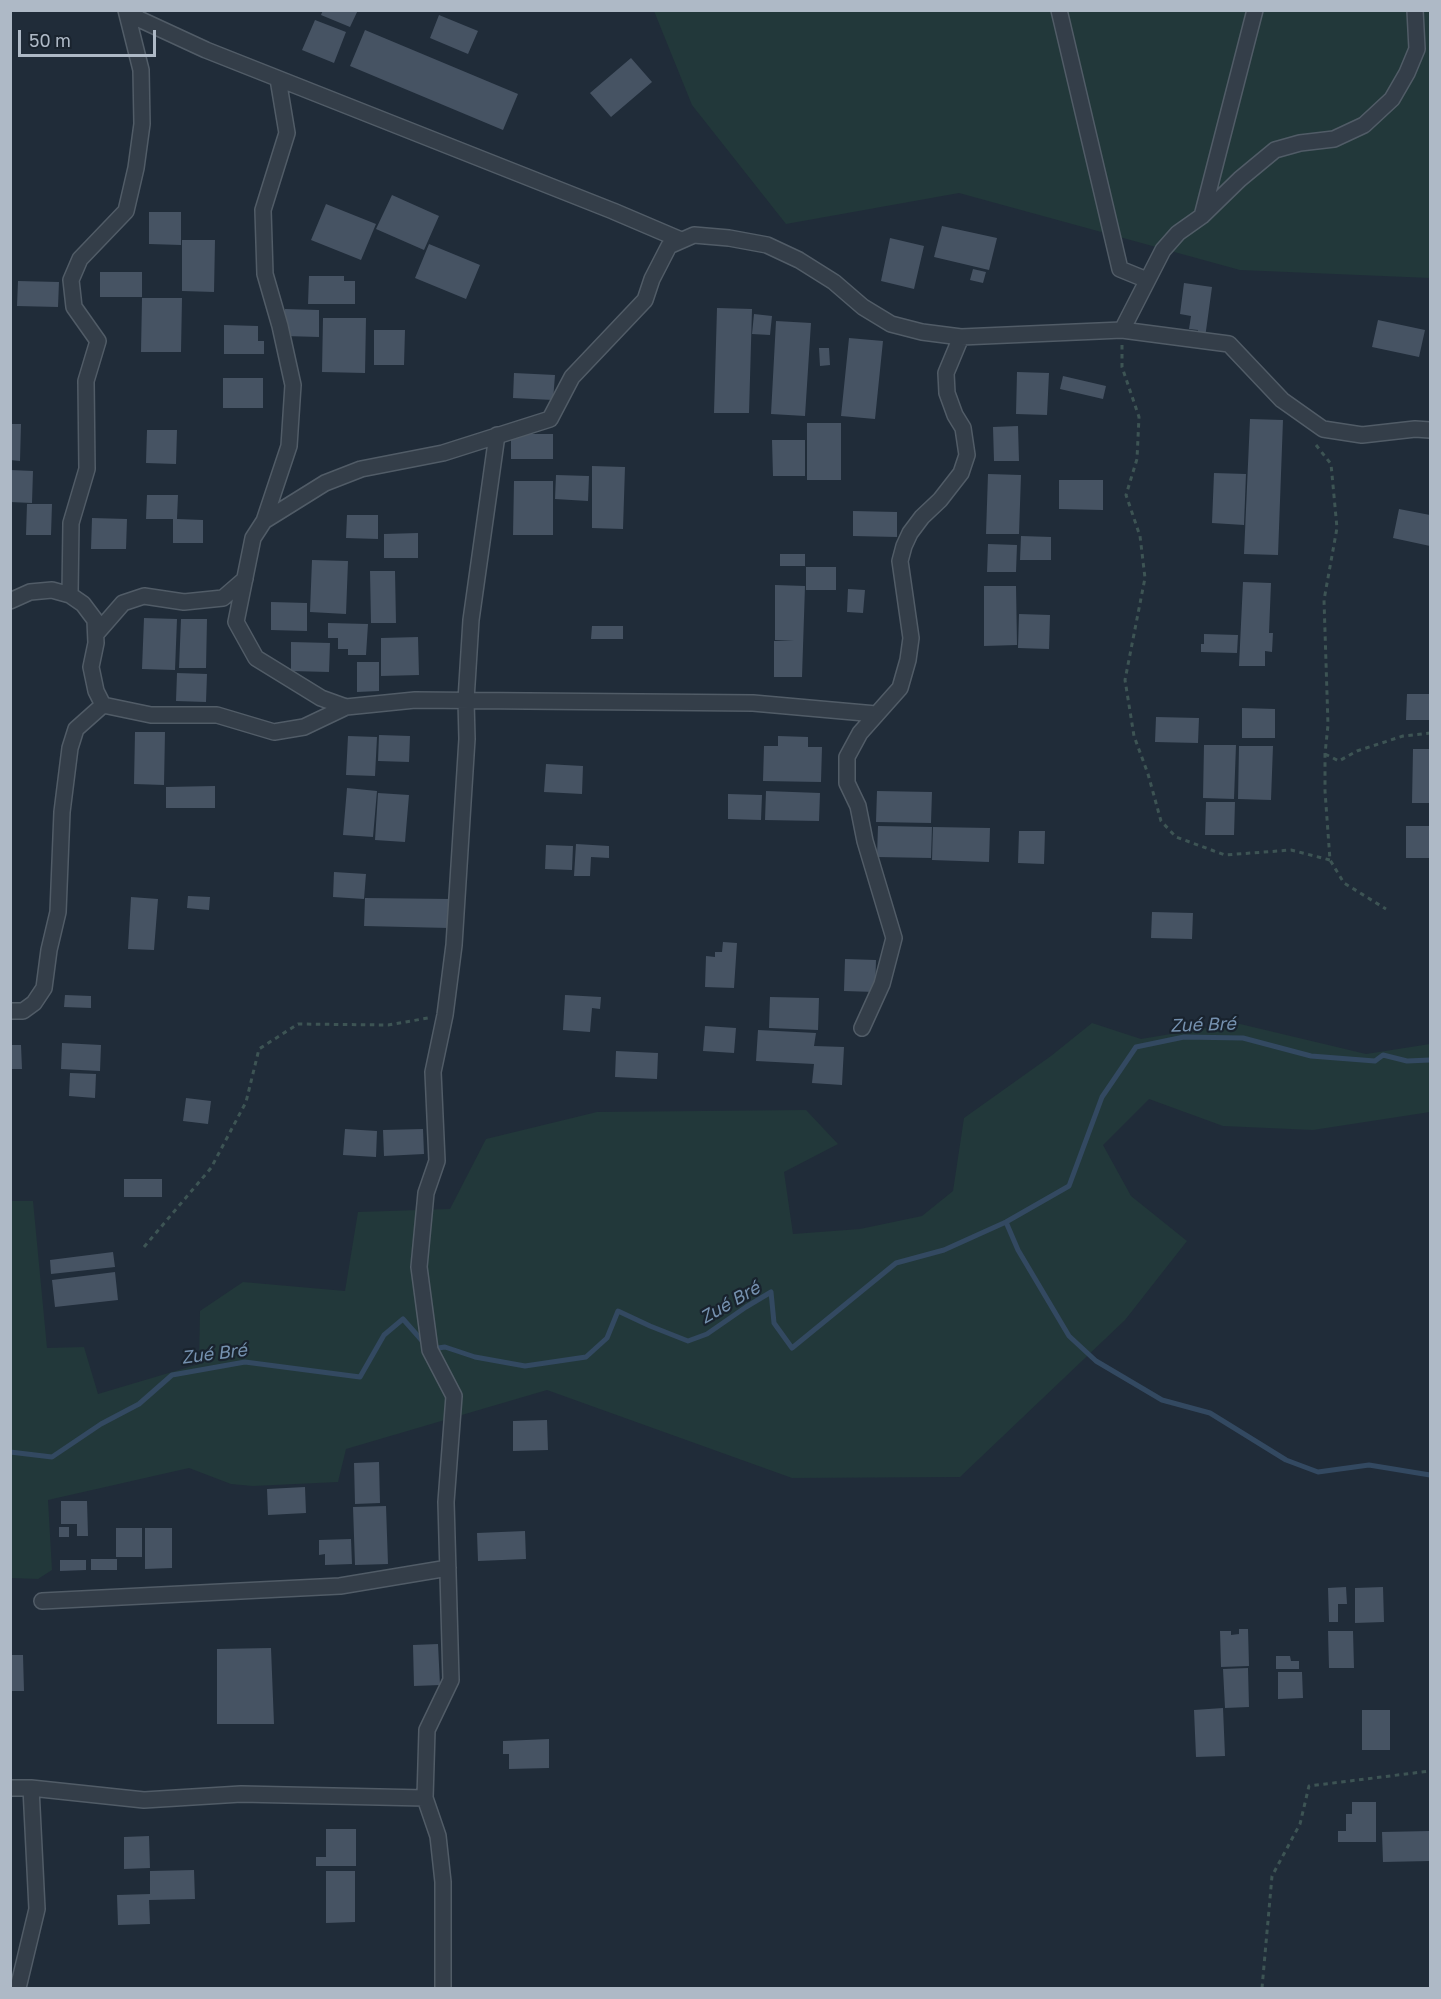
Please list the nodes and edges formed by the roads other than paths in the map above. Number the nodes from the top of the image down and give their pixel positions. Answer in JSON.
{"nodes":[{"id":1,"x":126,"y":10,"type":"edge"},
{"id":2,"x":1059,"y":10,"type":"edge"},
{"id":3,"x":1255,"y":10,"type":"edge"},
{"id":4,"x":1415,"y":10,"type":"edge"},
{"id":5,"x":278,"y":79,"type":"junction"},
{"id":6,"x":1202,"y":216,"type":"junction"},
{"id":7,"x":681,"y":240,"type":"junction"},
{"id":8,"x":1147,"y":280,"type":"junction"},
{"id":9,"x":1122,"y":330,"type":"junction"},
{"id":10,"x":961,"y":337,"type":"junction"},
{"id":11,"x":1431,"y":430,"type":"edge"},
{"id":12,"x":497,"y":435,"type":"junction"},
{"id":13,"x":264,"y":521,"type":"junction"},
{"id":14,"x":245,"y":579,"type":"junction"},
{"id":15,"x":70,"y":595,"type":"junction"},
{"id":16,"x":10,"y":601,"type":"edge"},
{"id":17,"x":96,"y":634,"type":"junction"},
{"id":18,"x":466,"y":700,"type":"junction"},
{"id":19,"x":103,"y":705,"type":"junction"},
{"id":20,"x":346,"y":707,"type":"junction"},
{"id":21,"x":876,"y":714,"type":"junction"},
{"id":22,"x":10,"y":1011,"type":"edge"},
{"id":23,"x":862,"y":1028,"type":"dead end"},
{"id":24,"x":448,"y":1568,"type":"junction"},
{"id":25,"x":42,"y":1601,"type":"dead end"},
{"id":26,"x":10,"y":1788,"type":"edge"},
{"id":27,"x":31,"y":1788,"type":"junction"},
{"id":28,"x":425,"y":1798,"type":"junction"},
{"id":29,"x":18,"y":1989,"type":"edge"},
{"id":30,"x":443,"y":1989,"type":"edge"}],
"edges":[{"from":1,"to":5,"type":"street"},
{"from":1,"to":15,"type":"street"},
{"from":2,"to":8,"type":"street"},
{"from":3,"to":6,"type":"street"},
{"from":4,"to":6,"type":"street"},
{"from":5,"to":7,"type":"street"},
{"from":5,"to":13,"type":"street"},
{"from":6,"to":8,"type":"street"},
{"from":7,"to":10,"type":"street"},
{"from":7,"to":12,"type":"street"},
{"from":8,"to":9,"type":"street"},
{"from":9,"to":10,"type":"street"},
{"from":9,"to":11,"type":"street"},
{"from":10,"to":21,"type":"street"},
{"from":12,"to":13,"type":"street"},
{"from":12,"to":18,"type":"street"},
{"from":13,"to":14,"type":"street"},
{"from":14,"to":17,"type":"street"},
{"from":14,"to":20,"type":"street"},
{"from":15,"to":16,"type":"street"},
{"from":15,"to":17,"type":"street"},
{"from":17,"to":19,"type":"street"},
{"from":18,"to":20,"type":"street"},
{"from":18,"to":21,"type":"street"},
{"from":18,"to":24,"type":"street"},
{"from":19,"to":20,"type":"street"},
{"from":19,"to":22,"type":"street"},
{"from":21,"to":23,"type":"street"},
{"from":24,"to":25,"type":"street"},
{"from":24,"to":28,"type":"street"},
{"from":26,"to":27,"type":"street"},
{"from":27,"to":28,"type":"street"},
{"from":27,"to":29,"type":"street"},
{"from":28,"to":30,"type":"street"}]}
